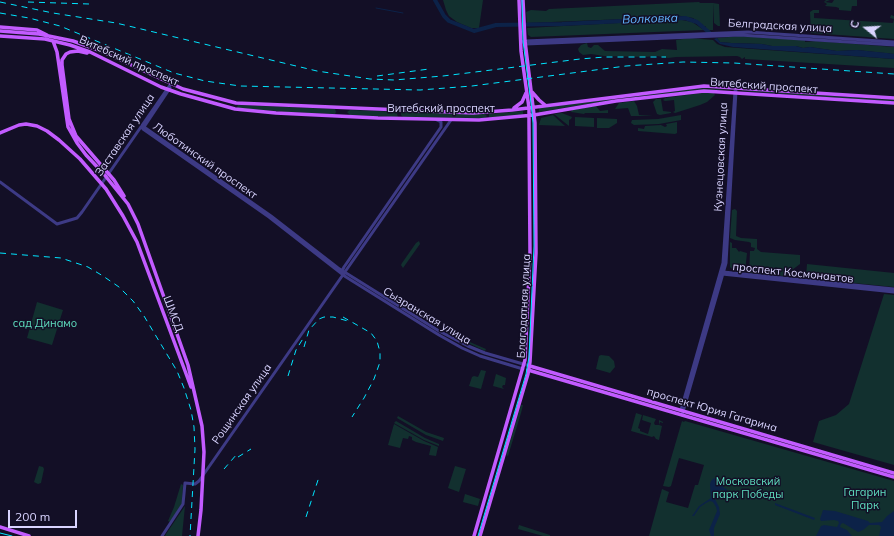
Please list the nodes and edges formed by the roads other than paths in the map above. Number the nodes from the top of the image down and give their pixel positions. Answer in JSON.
{"nodes":[{"id":1,"x":519,"y":0,"type":"edge"},
{"id":2,"x":523,"y":0,"type":"edge"},
{"id":3,"x":522,"y":20,"type":"junction"},
{"id":4,"x":0,"y":27,"type":"edge"},
{"id":5,"x":522,"y":29,"type":"junction"},
{"id":6,"x":0,"y":31,"type":"edge"},
{"id":7,"x":715,"y":34,"type":"junction"},
{"id":8,"x":0,"y":36,"type":"edge"},
{"id":9,"x":521,"y":41,"type":"junction"},
{"id":10,"x":526,"y":42,"type":"junction"},
{"id":11,"x":894,"y":42,"type":"edge"},
{"id":12,"x":894,"y":45,"type":"edge"},
{"id":13,"x":98,"y":55,"type":"junction"},
{"id":14,"x":170,"y":85,"type":"junction"},
{"id":15,"x":736,"y":88,"type":"junction"},
{"id":16,"x":168,"y":90,"type":"junction"},
{"id":17,"x":532,"y":91,"type":"junction"},
{"id":18,"x":527,"y":92,"type":"junction"},
{"id":19,"x":735,"y":93,"type":"junction"},
{"id":20,"x":615,"y":96,"type":"junction"},
{"id":21,"x":894,"y":98,"type":"edge"},
{"id":22,"x":223,"y":101,"type":"junction"},
{"id":23,"x":616,"y":101,"type":"junction"},
{"id":24,"x":894,"y":103,"type":"edge"},
{"id":25,"x":546,"y":105,"type":"junction"},
{"id":26,"x":221,"y":106,"type":"junction"},
{"id":27,"x":534,"y":107,"type":"junction"},
{"id":28,"x":336,"y":108,"type":"junction"},
{"id":29,"x":347,"y":108,"type":"junction"},
{"id":30,"x":529,"y":108,"type":"junction"},
{"id":31,"x":401,"y":110,"type":"junction"},
{"id":32,"x":512,"y":110,"type":"junction"},
{"id":33,"x":486,"y":112,"type":"junction"},
{"id":34,"x":534,"y":115,"type":"junction"},
{"id":35,"x":336,"y":116,"type":"junction"},
{"id":36,"x":347,"y":116,"type":"junction"},
{"id":37,"x":529,"y":116,"type":"junction"},
{"id":38,"x":401,"y":119,"type":"junction"},
{"id":39,"x":437,"y":120,"type":"junction"},
{"id":40,"x":451,"y":120,"type":"junction"},
{"id":41,"x":486,"y":120,"type":"junction"},
{"id":42,"x":143,"y":126,"type":"junction"},
{"id":43,"x":0,"y":133,"type":"edge"},
{"id":44,"x":88,"y":154,"type":"junction"},
{"id":45,"x":0,"y":182,"type":"edge"},
{"id":46,"x":343,"y":272,"type":"junction"},
{"id":47,"x":723,"y":273,"type":"junction"},
{"id":48,"x":894,"y":291,"type":"edge"},
{"id":49,"x":460,"y":342,"type":"junction"},
{"id":50,"x":458,"y":346,"type":"junction"},
{"id":51,"x":524,"y":366,"type":"junction"},
{"id":52,"x":529,"y":368,"type":"junction"},
{"id":53,"x":682,"y":412,"type":"junction"},
{"id":54,"x":894,"y":473,"type":"edge"},
{"id":55,"x":894,"y":477,"type":"edge"},
{"id":56,"x":0,"y":527,"type":"edge"},
{"id":57,"x":29,"y":536,"type":"edge"},
{"id":58,"x":162,"y":536,"type":"edge"},
{"id":59,"x":198,"y":536,"type":"edge"},
{"id":60,"x":474,"y":536,"type":"edge"},
{"id":61,"x":480,"y":536,"type":"edge"}],
"edges":[{"from":1,"to":3,"type":"main road"},
{"from":2,"to":3,"type":"main road"},
{"from":3,"to":5,"type":"main road"},
{"from":4,"to":44,"type":"main road"},
{"from":5,"to":9,"type":"main road","name":"Благодатная улица"},
{"from":5,"to":10,"type":"main road","name":"Благодатная улица"},
{"from":6,"to":14,"type":"main road","name":"Витебский проспект"},
{"from":7,"to":10,"type":"street"},
{"from":7,"to":10,"type":"street"},
{"from":7,"to":11,"type":"street","name":"Белградская улица"},
{"from":7,"to":12,"type":"street","name":"Белградская улица"},
{"from":8,"to":13,"type":"main road","name":"Витебский проспект"},
{"from":9,"to":10,"type":"street"},
{"from":9,"to":18,"type":"main road","name":"Благодатная улица"},
{"from":10,"to":17,"type":"main road","name":"Благодатная улица"},
{"from":13,"to":16,"type":"main road","name":"Витебский проспект"},
{"from":13,"to":44,"type":"main road"},
{"from":14,"to":16,"type":"street","name":"Заставская улица"},
{"from":14,"to":22,"type":"main road","name":"Витебский проспект"},
{"from":15,"to":19,"type":"street","name":"Кузнецовская улица"},
{"from":15,"to":20,"type":"main road","name":"Витебский проспект"},
{"from":15,"to":21,"type":"main road","name":"Витебский проспект"},
{"from":16,"to":26,"type":"main road","name":"Витебский проспект"},
{"from":16,"to":42,"type":"street","name":"Заставская улица"},
{"from":17,"to":25,"type":"main road"},
{"from":17,"to":27,"type":"main road","name":"Благодатная улица"},
{"from":18,"to":30,"type":"main road","name":"Благодатная улица"},
{"from":18,"to":32,"type":"main road"},
{"from":19,"to":23,"type":"main road","name":"Витебский проспект"},
{"from":19,"to":24,"type":"main road","name":"Витебский проспект"},
{"from":19,"to":47,"type":"street","name":"Кузнецовская улица"},
{"from":20,"to":23,"type":"main road"},
{"from":20,"to":25,"type":"main road","name":"Витебский проспект"},
{"from":22,"to":26,"type":"main road"},
{"from":22,"to":28,"type":"main road","name":"Витебский проспект"},
{"from":23,"to":34,"type":"main road","name":"Витебский проспект"},
{"from":25,"to":27,"type":"main road","name":"Витебский проспект"},
{"from":26,"to":35,"type":"main road","name":"Витебский проспект"},
{"from":27,"to":30,"type":"main road","name":"Витебский проспект"},
{"from":27,"to":34,"type":"main road","name":"Благодатная улица"},
{"from":28,"to":29,"type":"main road","name":"Витебский проспект"},
{"from":28,"to":35,"type":"main road"},
{"from":29,"to":31,"type":"main road","name":"Витебский проспект"},
{"from":29,"to":36,"type":"main road"},
{"from":30,"to":32,"type":"main road","name":"Витебский проспект"},
{"from":30,"to":37,"type":"main road","name":"Благодатная улица"},
{"from":31,"to":33,"type":"main road","name":"Витебский проспект"},
{"from":31,"to":38,"type":"main road"},
{"from":32,"to":33,"type":"main road","name":"Витебский проспект"},
{"from":33,"to":41,"type":"main road"},
{"from":34,"to":37,"type":"main road","name":"Витебский проспект"},
{"from":34,"to":52,"type":"main road","name":"Благодатная улица"},
{"from":35,"to":36,"type":"main road","name":"Витебский проспект"},
{"from":36,"to":38,"type":"main road","name":"Витебский проспект"},
{"from":37,"to":41,"type":"main road","name":"Витебский проспект"},
{"from":37,"to":51,"type":"main road","name":"Благодатная улица"},
{"from":38,"to":39,"type":"main road","name":"Витебский проспект"},
{"from":39,"to":40,"type":"main road","name":"Витебский проспект"},
{"from":39,"to":46,"type":"street","name":"Рощинская улица"},
{"from":40,"to":41,"type":"main road","name":"Витебский проспект"},
{"from":40,"to":46,"type":"street","name":"Рощинская улица"},
{"from":42,"to":45,"type":"street","name":"Заставская улица"},
{"from":42,"to":46,"type":"street","name":"Люботинский проспект"},
{"from":43,"to":59,"type":"main road","name":"ШМСД"},
{"from":44,"to":59,"type":"main road","name":"ШМСД"},
{"from":46,"to":49,"type":"street","name":"Сызранская улица"},
{"from":46,"to":50,"type":"street","name":"Сызранская улица"},
{"from":46,"to":58,"type":"street","name":"Рощинская улица"},
{"from":47,"to":48,"type":"street","name":"проспект Космонавтов"},
{"from":47,"to":53,"type":"street","name":"Кузнецовская улица"},
{"from":49,"to":50,"type":"street"},
{"from":49,"to":51,"type":"street","name":"Сызранская улица"},
{"from":50,"to":51,"type":"street","name":"Сызранская улица"},
{"from":51,"to":52,"type":"main road","name":"Сызранская улица"},
{"from":51,"to":60,"type":"main road","name":"Благодатная улица"},
{"from":52,"to":53,"type":"main road","name":"проспект Юрия Гагарина"},
{"from":52,"to":61,"type":"main road","name":"Благодатная улица"},
{"from":53,"to":54,"type":"main road","name":"проспект Юрия Гагарина"},
{"from":53,"to":55,"type":"main road","name":"проспект Юрия Гагарина"},
{"from":56,"to":57,"type":"main road"}]}
